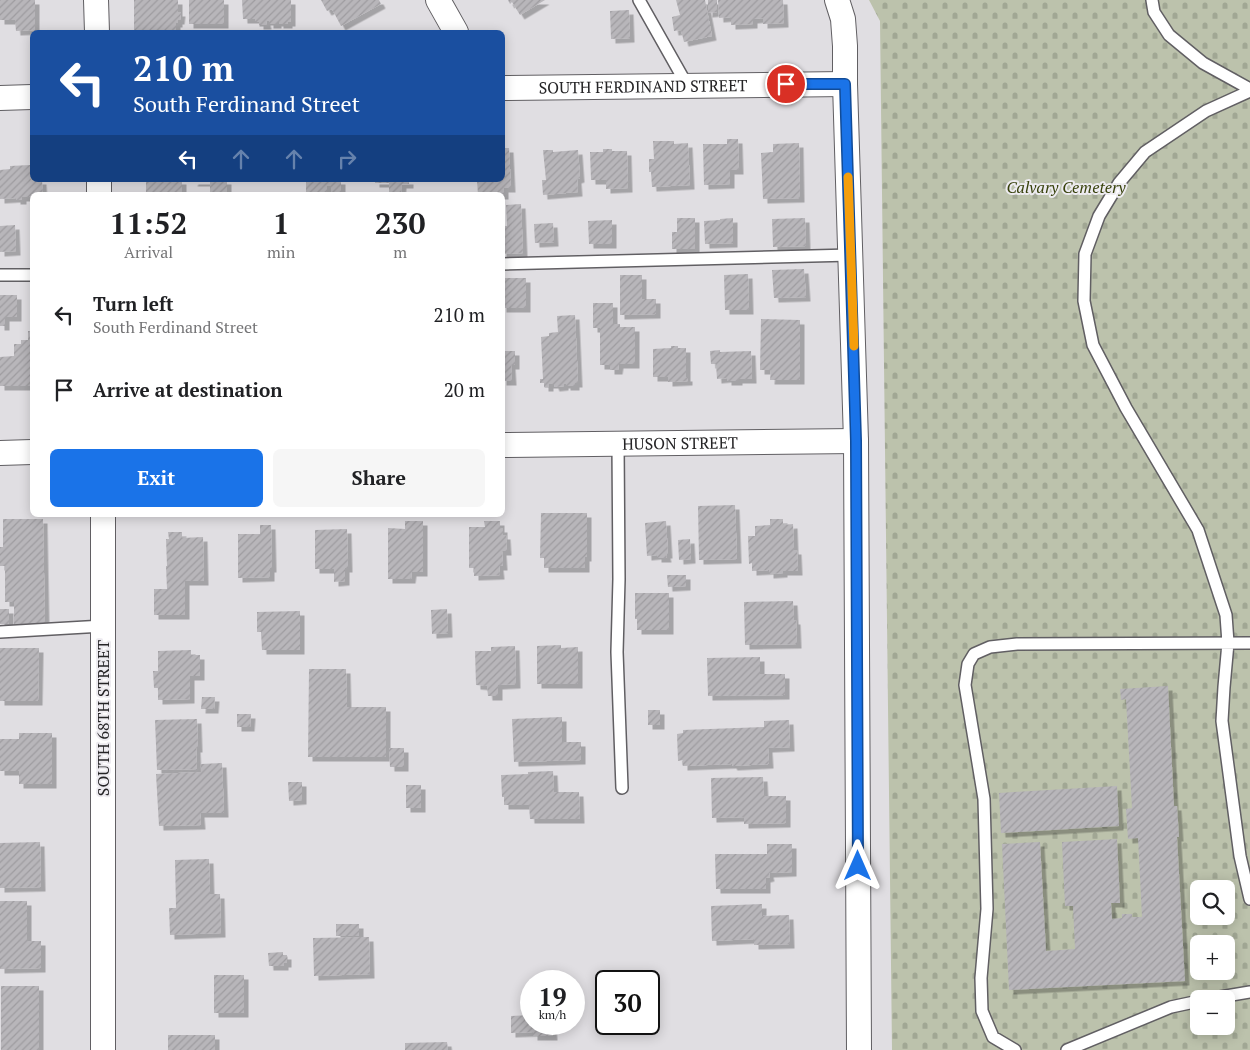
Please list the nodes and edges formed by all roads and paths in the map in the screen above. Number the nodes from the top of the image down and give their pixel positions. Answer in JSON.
{"nodes":[{"id":1,"x":96,"y":0,"type":"edge"},
{"id":2,"x":438,"y":0,"type":"edge"},
{"id":3,"x":640,"y":0,"type":"edge"},
{"id":4,"x":837,"y":0,"type":"edge"},
{"id":5,"x":1152,"y":0,"type":"edge"},
{"id":6,"x":97,"y":30,"type":"edge"},
{"id":7,"x":455,"y":30,"type":"edge"},
{"id":8,"x":845,"y":84,"type":"junction"},
{"id":9,"x":687,"y":85,"type":"junction"},
{"id":10,"x":505,"y":88,"type":"edge"},
{"id":11,"x":1250,"y":90,"type":"edge"},
{"id":12,"x":30,"y":97,"type":"edge"},
{"id":13,"x":0,"y":98,"type":"edge"},
{"id":14,"x":851,"y":255,"type":"junction"},
{"id":15,"x":505,"y":264,"type":"edge"},
{"id":16,"x":0,"y":275,"type":"edge"},
{"id":17,"x":30,"y":275,"type":"edge"},
{"id":18,"x":856,"y":441,"type":"junction"},
{"id":19,"x":618,"y":444,"type":"junction"},
{"id":20,"x":505,"y":446,"type":"edge"},
{"id":21,"x":0,"y":452,"type":"edge"},
{"id":22,"x":30,"y":452,"type":"edge"},
{"id":23,"x":103,"y":517,"type":"edge"},
{"id":24,"x":103,"y":626,"type":"junction"},
{"id":25,"x":0,"y":632,"type":"edge"},
{"id":26,"x":1228,"y":643,"type":"junction"},
{"id":27,"x":1250,"y":643,"type":"edge"},
{"id":28,"x":622,"y":788,"type":"dead end"},
{"id":29,"x":1250,"y":899,"type":"edge"},
{"id":30,"x":1250,"y":992,"type":"edge"},
{"id":31,"x":1235,"y":994,"type":"edge"},
{"id":32,"x":1190,"y":1003,"type":"edge"},
{"id":33,"x":103,"y":1050,"type":"edge"},
{"id":34,"x":859,"y":1050,"type":"edge"},
{"id":35,"x":1015,"y":1050,"type":"edge"},
{"id":36,"x":1067,"y":1050,"type":"edge"}],
"edges":[{"from":1,"to":6,"type":"street"},
{"from":2,"to":7,"type":"street"},
{"from":3,"to":9,"type":"lane"},
{"from":4,"to":8,"type":"street"},
{"from":5,"to":11,"type":"lane"},
{"from":8,"to":9,"type":"street","name":"SOUTH FERDINAND STREET"},
{"from":8,"to":14,"type":"street"},
{"from":9,"to":10,"type":"street","name":"SOUTH FERDINAND STREET"},
{"from":11,"to":26,"type":"lane"},
{"from":12,"to":13,"type":"street"},
{"from":14,"to":15,"type":"lane"},
{"from":14,"to":18,"type":"street"},
{"from":16,"to":17,"type":"lane"},
{"from":18,"to":19,"type":"street","name":"HUSON STREET"},
{"from":18,"to":34,"type":"street"},
{"from":19,"to":20,"type":"street","name":"HUSON STREET"},
{"from":19,"to":28,"type":"lane"},
{"from":21,"to":22,"type":"street"},
{"from":23,"to":24,"type":"street","name":"SOUTH 68TH STREET"},
{"from":24,"to":25,"type":"lane"},
{"from":24,"to":33,"type":"street","name":"SOUTH 68TH STREET"},
{"from":26,"to":27,"type":"lane"},
{"from":26,"to":29,"type":"lane"},
{"from":26,"to":35,"type":"lane"},
{"from":30,"to":31,"type":"lane"},
{"from":32,"to":36,"type":"lane"}]}
